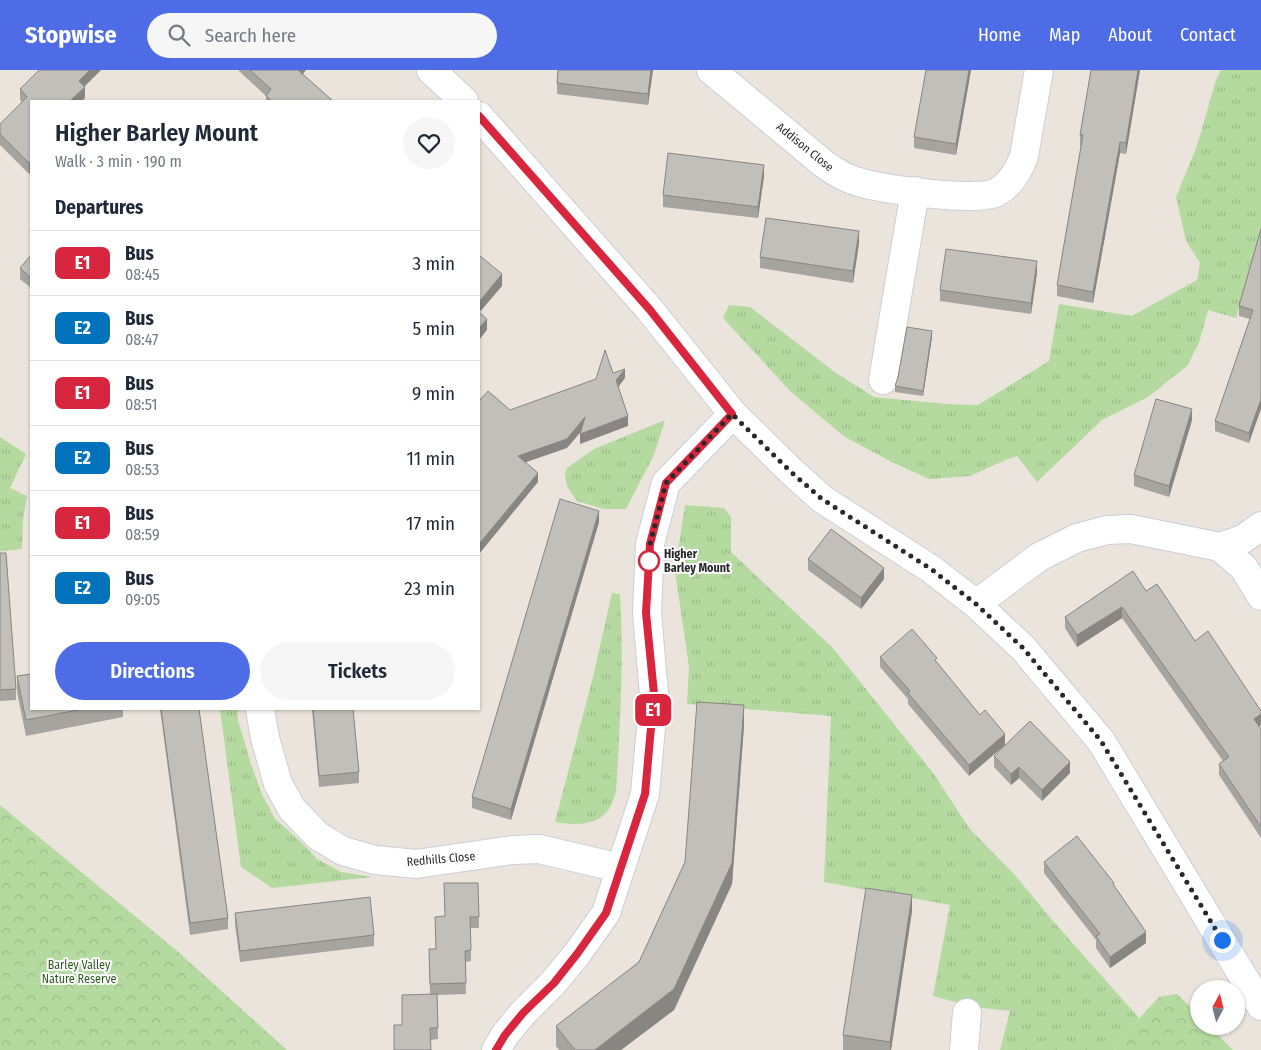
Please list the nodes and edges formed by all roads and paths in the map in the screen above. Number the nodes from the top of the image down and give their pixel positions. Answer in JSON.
{"nodes":[{"id":1,"x":431,"y":70,"type":"edge"},
{"id":2,"x":711,"y":70,"type":"edge"},
{"id":3,"x":1039,"y":70,"type":"edge"},
{"id":4,"x":463,"y":100,"type":"edge"},
{"id":5,"x":480,"y":117,"type":"edge"},
{"id":6,"x":915,"y":191,"type":"junction"},
{"id":7,"x":883,"y":380,"type":"dead end"},
{"id":8,"x":732,"y":414,"type":"junction"},
{"id":9,"x":1261,"y":526,"type":"edge"},
{"id":10,"x":1220,"y":547,"type":"junction"},
{"id":11,"x":1261,"y":596,"type":"edge"},
{"id":12,"x":976,"y":604,"type":"junction"},
{"id":13,"x":260,"y":710,"type":"edge"},
{"id":14,"x":620,"y":868,"type":"junction"},
{"id":15,"x":1261,"y":1006,"type":"edge"},
{"id":16,"x":967,"y":1013,"type":"dead end"},
{"id":17,"x":496,"y":1050,"type":"edge"},
{"id":18,"x":964,"y":1050,"type":"edge"}],
"edges":[{"from":1,"to":4,"type":"street"},
{"from":2,"to":6,"type":"street","name":"Addison Close"},
{"from":3,"to":6,"type":"street","name":"Addison Close"},
{"from":5,"to":8,"type":"street"},
{"from":6,"to":7,"type":"street"},
{"from":8,"to":12,"type":"street"},
{"from":8,"to":14,"type":"street"},
{"from":9,"to":10,"type":"street"},
{"from":10,"to":11,"type":"street"},
{"from":10,"to":12,"type":"street"},
{"from":12,"to":15,"type":"street"},
{"from":13,"to":14,"type":"street","name":"Redhills Close"},
{"from":14,"to":17,"type":"street"},
{"from":16,"to":18,"type":"street"}]}
